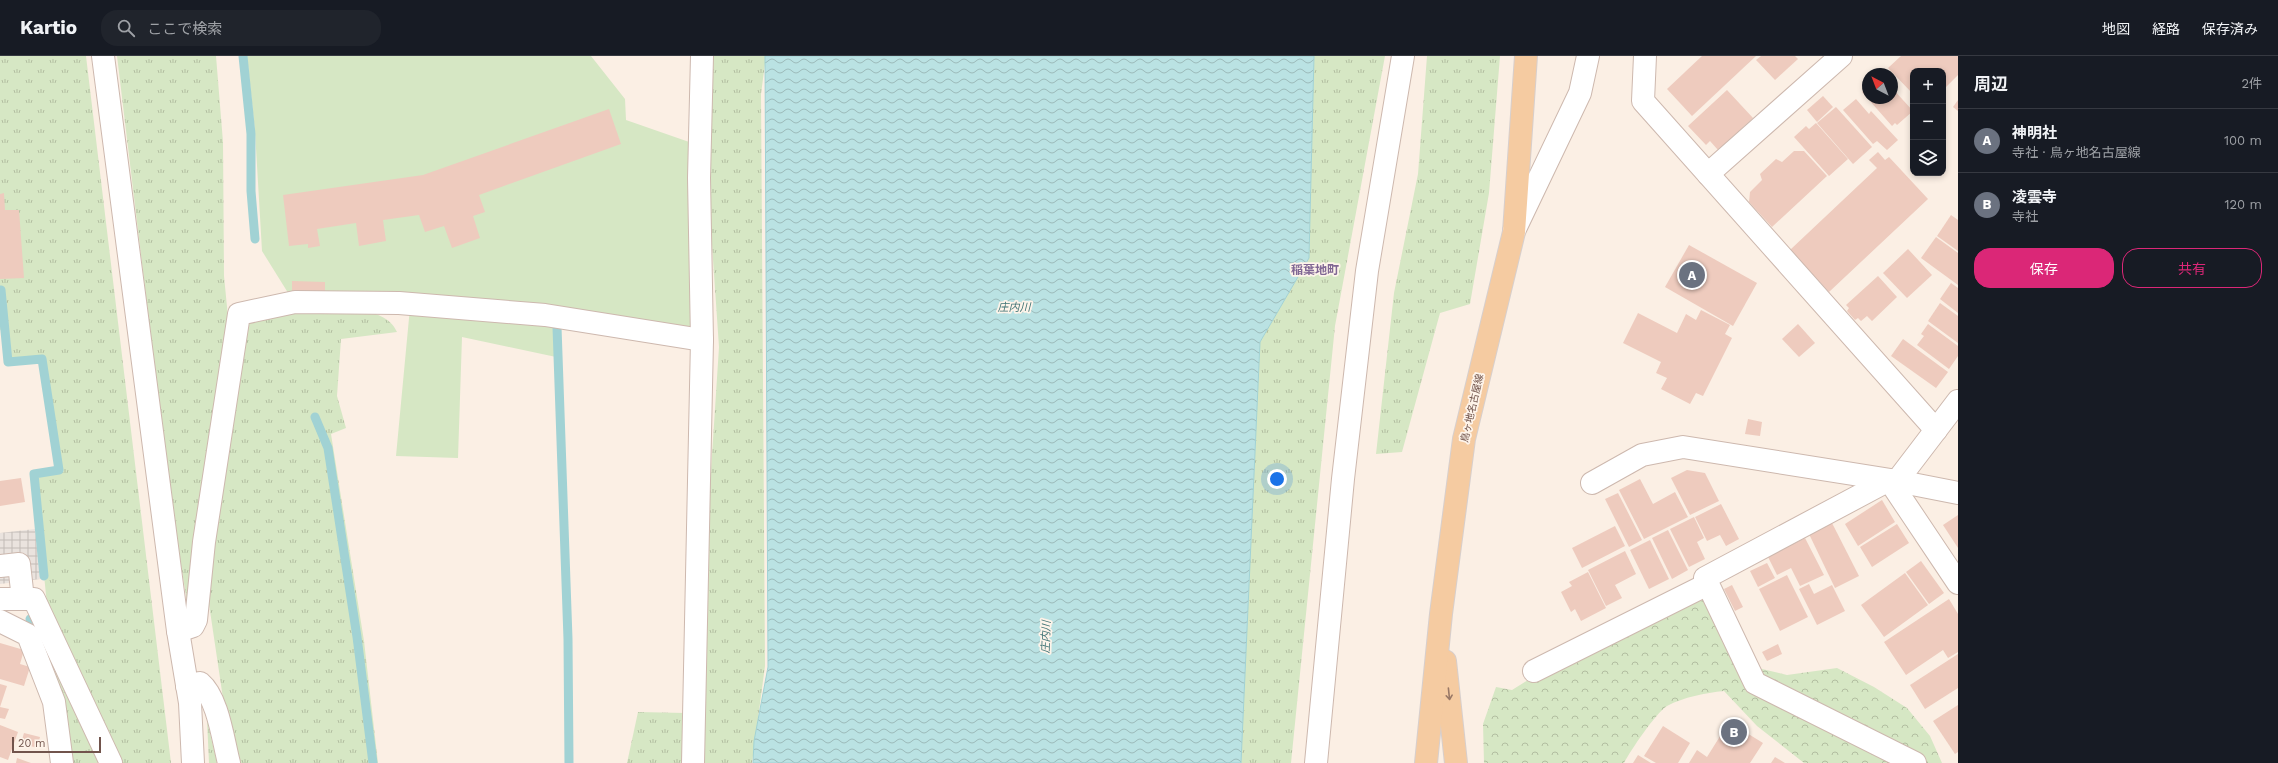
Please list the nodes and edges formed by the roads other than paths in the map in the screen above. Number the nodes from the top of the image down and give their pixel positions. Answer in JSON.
{"nodes":[{"id":1,"x":102,"y":56,"type":"edge"},
{"id":2,"x":702,"y":56,"type":"edge"},
{"id":3,"x":1403,"y":56,"type":"edge"},
{"id":4,"x":1526,"y":56,"type":"edge"},
{"id":5,"x":1588,"y":56,"type":"edge"},
{"id":6,"x":1645,"y":56,"type":"edge"},
{"id":7,"x":1842,"y":56,"type":"edge"},
{"id":8,"x":1708,"y":174,"type":"junction"},
{"id":9,"x":1514,"y":232,"type":"junction"},
{"id":10,"x":702,"y":340,"type":"junction"},
{"id":11,"x":1958,"y":401,"type":"edge"},
{"id":12,"x":1936,"y":430,"type":"junction"},
{"id":13,"x":1893,"y":480,"type":"junction"},
{"id":14,"x":1592,"y":483,"type":"dead end"},
{"id":15,"x":1958,"y":493,"type":"edge"},
{"id":16,"x":0,"y":566,"type":"edge"},
{"id":17,"x":1706,"y":581,"type":"junction"},
{"id":18,"x":1958,"y":583,"type":"edge"},
{"id":19,"x":23,"y":599,"type":"junction"},
{"id":20,"x":0,"y":600,"type":"edge"},
{"id":21,"x":1441,"y":614,"type":"junction"},
{"id":22,"x":0,"y":621,"type":"edge"},
{"id":23,"x":178,"y":631,"type":"junction"},
{"id":24,"x":1534,"y":671,"type":"dead end"},
{"id":25,"x":187,"y":686,"type":"junction"},
{"id":26,"x":62,"y":763,"type":"edge"},
{"id":27,"x":111,"y":763,"type":"edge"},
{"id":28,"x":192,"y":763,"type":"edge"},
{"id":29,"x":229,"y":763,"type":"edge"},
{"id":30,"x":693,"y":763,"type":"edge"},
{"id":31,"x":1316,"y":763,"type":"edge"},
{"id":32,"x":1426,"y":763,"type":"edge"},
{"id":33,"x":1456,"y":763,"type":"edge"},
{"id":34,"x":1915,"y":763,"type":"edge"}],
"edges":[{"from":1,"to":23,"type":"street"},
{"from":2,"to":10,"type":"street"},
{"from":3,"to":31,"type":"street"},
{"from":4,"to":9,"type":"main road","name":"鳥ヶ地名古屋線"},
{"from":5,"to":9,"type":"street"},
{"from":6,"to":8,"type":"street"},
{"from":7,"to":8,"type":"street"},
{"from":8,"to":12,"type":"street"},
{"from":9,"to":21,"type":"main road","name":"鳥ヶ地名古屋線"},
{"from":10,"to":23,"type":"street"},
{"from":10,"to":30,"type":"street"},
{"from":11,"to":12,"type":"street"},
{"from":12,"to":13,"type":"street"},
{"from":13,"to":14,"type":"street"},
{"from":13,"to":15,"type":"street"},
{"from":13,"to":17,"type":"street"},
{"from":13,"to":18,"type":"street"},
{"from":16,"to":19,"type":"street"},
{"from":17,"to":24,"type":"street"},
{"from":17,"to":34,"type":"street"},
{"from":19,"to":20,"type":"street"},
{"from":19,"to":27,"type":"street"},
{"from":21,"to":32,"type":"main road","name":"鳥ヶ地名古屋線"},
{"from":21,"to":33,"type":"main road","one_way":true},
{"from":22,"to":26,"type":"street"},
{"from":23,"to":25,"type":"street"},
{"from":25,"to":28,"type":"street"},
{"from":25,"to":29,"type":"street"}]}
